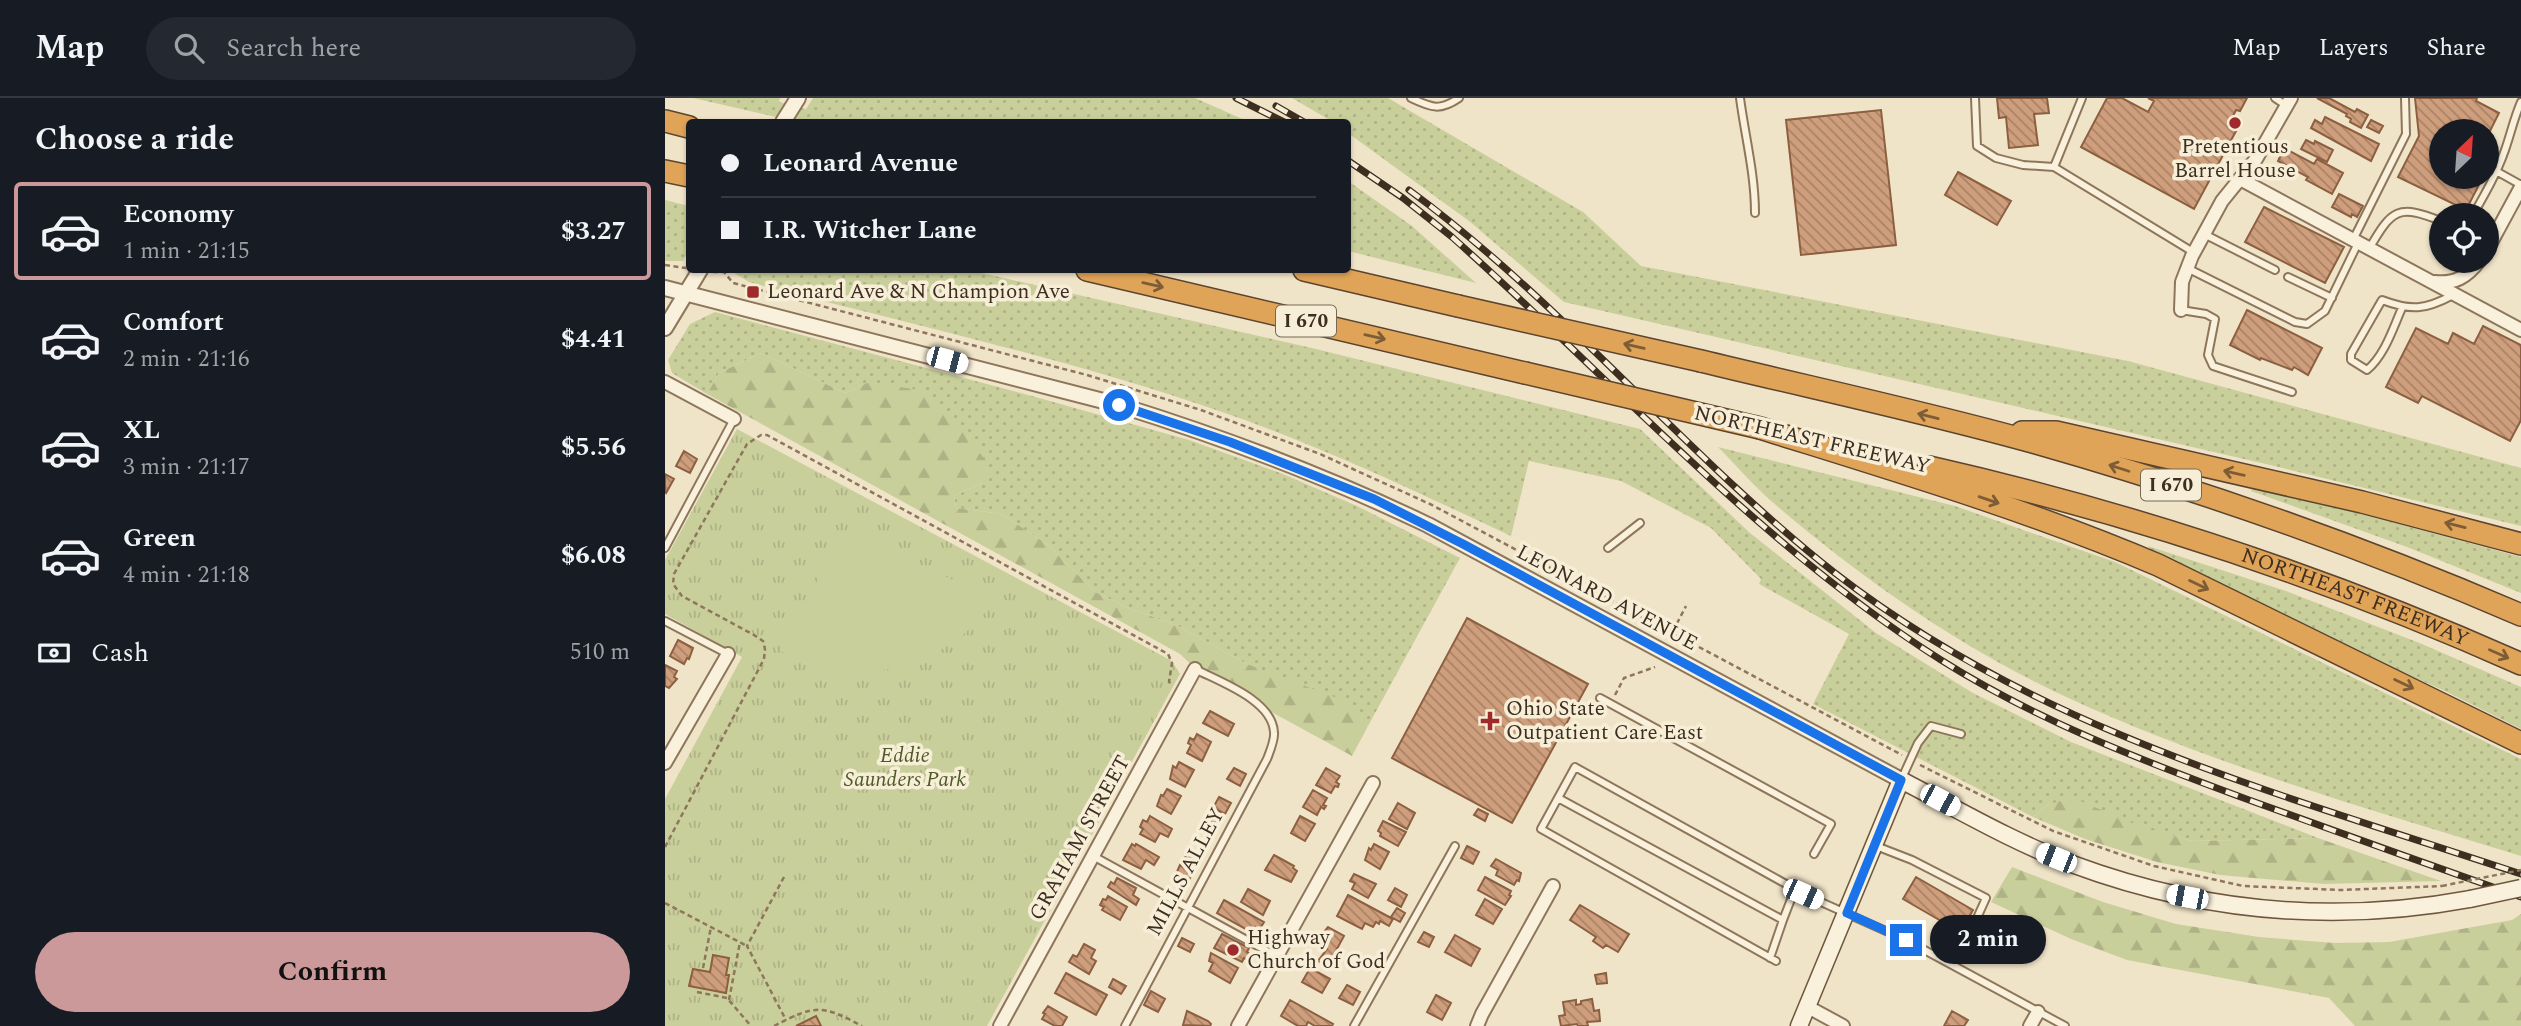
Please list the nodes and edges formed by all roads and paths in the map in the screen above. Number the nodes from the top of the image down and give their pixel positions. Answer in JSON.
{"nodes":[{"id":1,"x":1412,"y":98,"type":"edge"},
{"id":2,"x":1459,"y":98,"type":"edge"},
{"id":3,"x":1740,"y":98,"type":"edge"},
{"id":4,"x":1975,"y":98,"type":"edge"},
{"id":5,"x":2082,"y":98,"type":"edge"},
{"id":6,"x":2274,"y":98,"type":"edge"},
{"id":7,"x":2405,"y":98,"type":"edge"},
{"id":8,"x":796,"y":102,"type":"edge"},
{"id":9,"x":2289,"y":102,"type":"edge"},
{"id":10,"x":2521,"y":102,"type":"edge"},
{"id":11,"x":785,"y":119,"type":"edge"},
{"id":12,"x":665,"y":121,"type":"edge"},
{"id":13,"x":686,"y":126,"type":"edge"},
{"id":14,"x":2499,"y":164,"type":"edge"},
{"id":15,"x":2054,"y":167,"type":"junction"},
{"id":16,"x":665,"y":170,"type":"edge"},
{"id":17,"x":2499,"y":173,"type":"edge"},
{"id":18,"x":686,"y":175,"type":"edge"},
{"id":19,"x":2240,"y":180,"type":"junction"},
{"id":20,"x":2521,"y":186,"type":"edge"},
{"id":21,"x":1755,"y":213,"type":"dead end"},
{"id":22,"x":2429,"y":216,"type":"edge"},
{"id":23,"x":2499,"y":227,"type":"edge"},
{"id":24,"x":2204,"y":234,"type":"junction"},
{"id":25,"x":2360,"y":244,"type":"junction"},
{"id":26,"x":2194,"y":252,"type":"junction"},
{"id":27,"x":665,"y":265,"type":"edge"},
{"id":28,"x":686,"y":268,"type":"edge"},
{"id":29,"x":2187,"y":268,"type":"junction"},
{"id":30,"x":2275,"y":270,"type":"dead end"},
{"id":31,"x":698,"y":273,"type":"edge"},
{"id":32,"x":1100,"y":273,"type":"edge"},
{"id":33,"x":1317,"y":273,"type":"edge"},
{"id":34,"x":2468,"y":273,"type":"edge"},
{"id":35,"x":2288,"y":276,"type":"dead end"},
{"id":36,"x":2431,"y":282,"type":"junction"},
{"id":37,"x":665,"y":288,"type":"edge"},
{"id":38,"x":686,"y":293,"type":"junction"},
{"id":39,"x":2454,"y":294,"type":"junction"},
{"id":40,"x":2332,"y":298,"type":"junction"},
{"id":41,"x":2402,"y":307,"type":"junction"},
{"id":42,"x":2181,"y":310,"type":"joint"},
{"id":43,"x":665,"y":328,"type":"edge"},
{"id":44,"x":2521,"y":330,"type":"edge"},
{"id":45,"x":665,"y":382,"type":"edge"},
{"id":46,"x":2292,"y":392,"type":"dead end"},
{"id":47,"x":734,"y":419,"type":"joint"},
{"id":48,"x":1760,"y":428,"type":"junction"},
{"id":49,"x":1994,"y":432,"type":"junction"},
{"id":50,"x":1640,"y":523,"type":"dead end"},
{"id":51,"x":2521,"y":544,"type":"edge"},
{"id":52,"x":665,"y":548,"type":"edge"},
{"id":53,"x":1608,"y":548,"type":"dead end"},
{"id":54,"x":1686,"y":606,"type":"dead end"},
{"id":55,"x":2521,"y":615,"type":"edge"},
{"id":56,"x":665,"y":621,"type":"edge"},
{"id":57,"x":1672,"y":632,"type":"dead end"},
{"id":58,"x":728,"y":654,"type":"joint"},
{"id":59,"x":2521,"y":664,"type":"edge"},
{"id":60,"x":1655,"y":667,"type":"dead end"},
{"id":61,"x":1195,"y":669,"type":"joint"},
{"id":62,"x":1183,"y":690,"type":"junction"},
{"id":63,"x":1603,"y":699,"type":"junction"},
{"id":64,"x":1574,"y":714,"type":"dead end"},
{"id":65,"x":1961,"y":734,"type":"dead end"},
{"id":66,"x":2521,"y":743,"type":"edge"},
{"id":67,"x":665,"y":763,"type":"edge"},
{"id":68,"x":1901,"y":780,"type":"junction"},
{"id":69,"x":1373,"y":783,"type":"dead end"},
{"id":70,"x":1558,"y":798,"type":"junction"},
{"id":71,"x":1874,"y":845,"type":"junction"},
{"id":72,"x":1455,"y":846,"type":"dead end"},
{"id":73,"x":665,"y":847,"type":"edge"},
{"id":74,"x":1814,"y":854,"type":"dead end"},
{"id":75,"x":1093,"y":856,"type":"junction"},
{"id":76,"x":2521,"y":870,"type":"edge"},
{"id":77,"x":784,"y":877,"type":"dead end"},
{"id":78,"x":1553,"y":886,"type":"dead end"},
{"id":79,"x":2442,"y":886,"type":"dead end"},
{"id":80,"x":2521,"y":888,"type":"edge"},
{"id":81,"x":1803,"y":894,"type":"dead end"},
{"id":82,"x":665,"y":903,"type":"edge"},
{"id":83,"x":1187,"y":907,"type":"junction"},
{"id":84,"x":1847,"y":913,"type":"junction"},
{"id":85,"x":1783,"y":920,"type":"junction"},
{"id":86,"x":711,"y":927,"type":"junction"},
{"id":87,"x":740,"y":942,"type":"junction"},
{"id":88,"x":747,"y":946,"type":"junction"},
{"id":89,"x":1276,"y":956,"type":"junction"},
{"id":90,"x":1946,"y":961,"type":"junction"},
{"id":91,"x":703,"y":968,"type":"dead end"},
{"id":92,"x":697,"y":992,"type":"dead end"},
{"id":93,"x":729,"y":1000,"type":"junction"},
{"id":94,"x":1808,"y":1007,"type":"junction"},
{"id":95,"x":2038,"y":1012,"type":"junction"},
{"id":96,"x":786,"y":1020,"type":"junction"},
{"id":97,"x":751,"y":1026,"type":"edge"},
{"id":98,"x":774,"y":1026,"type":"edge"},
{"id":99,"x":862,"y":1026,"type":"edge"},
{"id":100,"x":1000,"y":1026,"type":"edge"},
{"id":101,"x":1125,"y":1026,"type":"edge"},
{"id":102,"x":1238,"y":1026,"type":"edge"},
{"id":103,"x":1355,"y":1026,"type":"edge"},
{"id":104,"x":1477,"y":1026,"type":"edge"},
{"id":105,"x":1799,"y":1026,"type":"edge"},
{"id":106,"x":1843,"y":1026,"type":"edge"},
{"id":107,"x":2030,"y":1026,"type":"edge"},
{"id":108,"x":2065,"y":1026,"type":"edge"}],
"edges":[{"from":1,"to":2,"type":"lane"},
{"from":3,"to":21,"type":"lane"},
{"from":4,"to":15,"type":"lane"},
{"from":5,"to":15,"type":"lane"},
{"from":6,"to":9,"type":"lane"},
{"from":7,"to":25,"type":"lane"},
{"from":8,"to":11,"type":"street"},
{"from":9,"to":19,"type":"street"},
{"from":10,"to":14,"type":"lane"},
{"from":12,"to":13,"type":"highway"},
{"from":15,"to":26,"type":"lane"},
{"from":16,"to":18,"type":"highway"},
{"from":17,"to":20,"type":"lane"},
{"from":19,"to":24,"type":"street"},
{"from":19,"to":25,"type":"street"},
{"from":20,"to":23,"type":"street"},
{"from":22,"to":25,"type":"lane"},
{"from":24,"to":26,"type":"street"},
{"from":24,"to":30,"type":"lane"},
{"from":25,"to":36,"type":"street"},
{"from":25,"to":40,"type":"lane"},
{"from":26,"to":29,"type":"street"},
{"from":27,"to":28,"type":"path"},
{"from":29,"to":40,"type":"lane"},
{"from":29,"to":42,"type":"street"},
{"from":31,"to":38,"type":"street"},
{"from":32,"to":48,"type":"highway","name":"NORTHEAST FREEWAY","number":"I 670","one_way":true,"bridge":true},
{"from":49,"to":33,"type":"highway","number":"I 670","one_way":true,"bridge":true},
{"from":34,"to":36,"type":"street"},
{"from":35,"to":40,"type":"lane"},
{"from":36,"to":39,"type":"street"},
{"from":37,"to":38,"type":"street","name":"LEONARD AVENUE"},
{"from":38,"to":43,"type":"street"},
{"from":38,"to":68,"type":"street","name":"LEONARD AVENUE"},
{"from":39,"to":41,"type":"lane"},
{"from":39,"to":44,"type":"street"},
{"from":41,"to":41,"type":"lane"},
{"from":42,"to":46,"type":"lane"},
{"from":45,"to":47,"type":"street"},
{"from":47,"to":52,"type":"lane"},
{"from":48,"to":59,"type":"highway","name":"NORTHEAST FREEWAY","number":"I 670","one_way":true},
{"from":48,"to":66,"type":"highway","one_way":true},
{"from":51,"to":49,"type":"highway","one_way":true},
{"from":55,"to":49,"type":"highway","number":"I 670","one_way":true},
{"from":50,"to":53,"type":"lane"},
{"from":54,"to":57,"type":"path"},
{"from":56,"to":58,"type":"lane"},
{"from":58,"to":67,"type":"street"},
{"from":60,"to":63,"type":"path"},
{"from":61,"to":62,"type":"street","name":"GRAHAM STREET"},
{"from":61,"to":83,"type":"lane","name":"MILLS ALLEY"},
{"from":62,"to":73,"type":"path"},
{"from":62,"to":75,"type":"street","name":"GRAHAM STREET"},
{"from":63,"to":64,"type":"path"},
{"from":63,"to":74,"type":"lane"},
{"from":65,"to":68,"type":"lane"},
{"from":68,"to":71,"type":"main road"},
{"from":68,"to":80,"type":"main road","name":"LEONARD AVENUE","bridge":true},
{"from":69,"to":89,"type":"street"},
{"from":70,"to":85,"type":"lane"},
{"from":70,"to":85,"type":"lane"},
{"from":70,"to":85,"type":"lane"},
{"from":71,"to":84,"type":"main road"},
{"from":71,"to":90,"type":"lane"},
{"from":72,"to":103,"type":"lane"},
{"from":75,"to":83,"type":"lane"},
{"from":75,"to":100,"type":"street","name":"GRAHAM STREET"},
{"from":76,"to":79,"type":"path","bridge":true},
{"from":77,"to":88,"type":"path"},
{"from":78,"to":104,"type":"street"},
{"from":81,"to":84,"type":"lane"},
{"from":82,"to":86,"type":"path"},
{"from":83,"to":89,"type":"lane"},
{"from":83,"to":101,"type":"lane","name":"MILLS ALLEY"},
{"from":84,"to":90,"type":"lane"},
{"from":84,"to":94,"type":"main road"},
{"from":86,"to":87,"type":"path"},
{"from":86,"to":91,"type":"path"},
{"from":87,"to":88,"type":"path"},
{"from":87,"to":93,"type":"path"},
{"from":88,"to":96,"type":"path"},
{"from":89,"to":102,"type":"street"},
{"from":90,"to":95,"type":"lane"},
{"from":92,"to":93,"type":"path"},
{"from":93,"to":97,"type":"path"},
{"from":94,"to":105,"type":"main road"},
{"from":94,"to":106,"type":"street"},
{"from":95,"to":107,"type":"street"},
{"from":95,"to":108,"type":"lane"},
{"from":96,"to":98,"type":"path"},
{"from":96,"to":99,"type":"path"}]}
